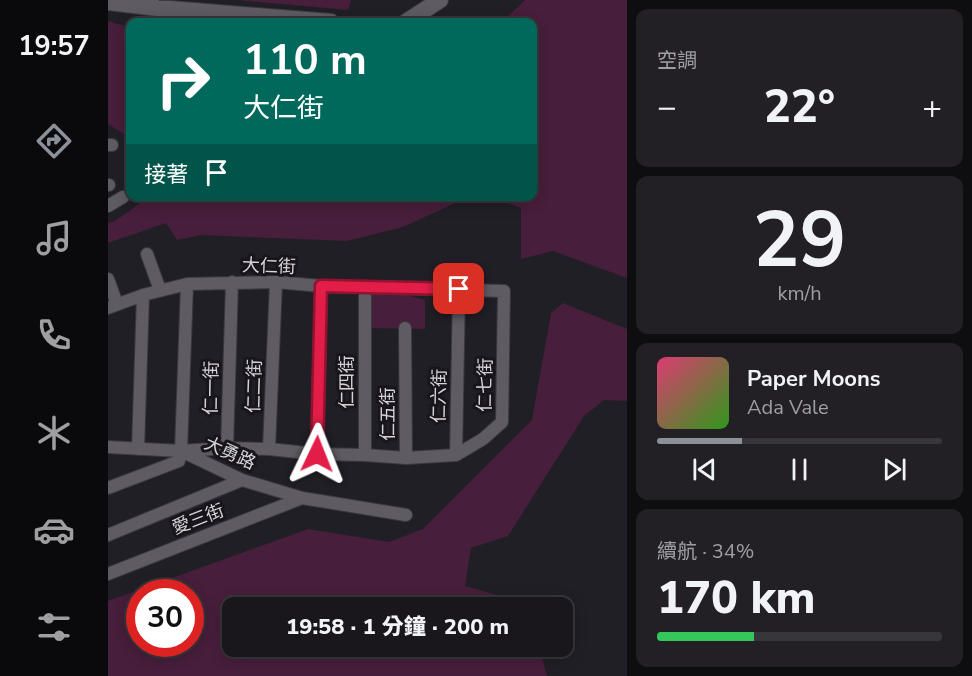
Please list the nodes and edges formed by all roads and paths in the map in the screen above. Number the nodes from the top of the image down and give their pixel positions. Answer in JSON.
{"nodes":[{"id":1,"x":440,"y":0,"type":"edge"},
{"id":2,"x":108,"y":2,"type":"edge"},
{"id":3,"x":282,"y":18,"type":"edge"},
{"id":4,"x":412,"y":18,"type":"edge"},
{"id":5,"x":123,"y":197,"type":"dead end"},
{"id":6,"x":108,"y":206,"type":"edge"},
{"id":7,"x":147,"y":254,"type":"dead end"},
{"id":8,"x":108,"y":279,"type":"edge"},
{"id":9,"x":232,"y":282,"type":"junction"},
{"id":10,"x":276,"y":282,"type":"junction"},
{"id":11,"x":187,"y":284,"type":"junction"},
{"id":12,"x":321,"y":286,"type":"junction"},
{"id":13,"x":459,"y":289,"type":"junction"},
{"id":14,"x":160,"y":290,"type":"junction"},
{"id":15,"x":504,"y":291,"type":"joint"},
{"id":16,"x":143,"y":295,"type":"junction"},
{"id":17,"x":365,"y":297,"type":"dead end"},
{"id":18,"x":112,"y":306,"type":"edge"},
{"id":19,"x":405,"y":328,"type":"dead end"},
{"id":20,"x":108,"y":447,"type":"edge"},
{"id":21,"x":227,"y":448,"type":"junction"},
{"id":22,"x":138,"y":449,"type":"junction"},
{"id":23,"x":269,"y":449,"type":"junction"},
{"id":24,"x":181,"y":451,"type":"junction"},
{"id":25,"x":317,"y":454,"type":"junction"},
{"id":26,"x":365,"y":455,"type":"junction"},
{"id":27,"x":456,"y":455,"type":"junction"},
{"id":28,"x":406,"y":458,"type":"junction"},
{"id":29,"x":242,"y":480,"type":"junction"},
{"id":30,"x":108,"y":488,"type":"edge"},
{"id":31,"x":302,"y":498,"type":"junction"},
{"id":32,"x":406,"y":515,"type":"dead end"},
{"id":33,"x":108,"y":535,"type":"edge"},
{"id":34,"x":108,"y":574,"type":"edge"}],
"edges":[{"from":1,"to":4,"type":"street"},
{"from":2,"to":3,"type":"street"},
{"from":5,"to":6,"type":"street"},
{"from":7,"to":14,"type":"street"},
{"from":8,"to":18,"type":"street"},
{"from":9,"to":10,"type":"street","name":"大仁街"},
{"from":9,"to":11,"type":"street","name":"大仁街"},
{"from":9,"to":21,"type":"street","name":"仁一街"},
{"from":10,"to":12,"type":"street","name":"大仁街"},
{"from":10,"to":23,"type":"street","name":"仁二街"},
{"from":11,"to":14,"type":"street","name":"大仁街"},
{"from":11,"to":24,"type":"street"},
{"from":12,"to":13,"type":"street","name":"大仁街"},
{"from":12,"to":25,"type":"street"},
{"from":13,"to":15,"type":"street","name":"大仁街"},
{"from":13,"to":27,"type":"street","name":"仁六街"},
{"from":14,"to":16,"type":"street","name":"大仁街"},
{"from":15,"to":27,"type":"street","name":"仁七街"},
{"from":16,"to":18,"type":"street","name":"大仁街"},
{"from":16,"to":22,"type":"street"},
{"from":17,"to":26,"type":"street","name":"仁四街"},
{"from":19,"to":28,"type":"street","name":"仁五街"},
{"from":20,"to":22,"type":"street","name":"大勇路"},
{"from":21,"to":23,"type":"street"},
{"from":21,"to":24,"type":"street"},
{"from":22,"to":24,"type":"street","name":"大勇路"},
{"from":23,"to":25,"type":"street"},
{"from":24,"to":29,"type":"street","name":"大勇路"},
{"from":24,"to":30,"type":"street"},
{"from":25,"to":26,"type":"street"},
{"from":26,"to":28,"type":"street","name":"仁五街"},
{"from":27,"to":28,"type":"street"},
{"from":29,"to":31,"type":"street","name":"大勇路"},
{"from":29,"to":33,"type":"street"},
{"from":31,"to":32,"type":"street","name":"大勇路"},
{"from":31,"to":34,"type":"street","name":"愛三街"}]}
